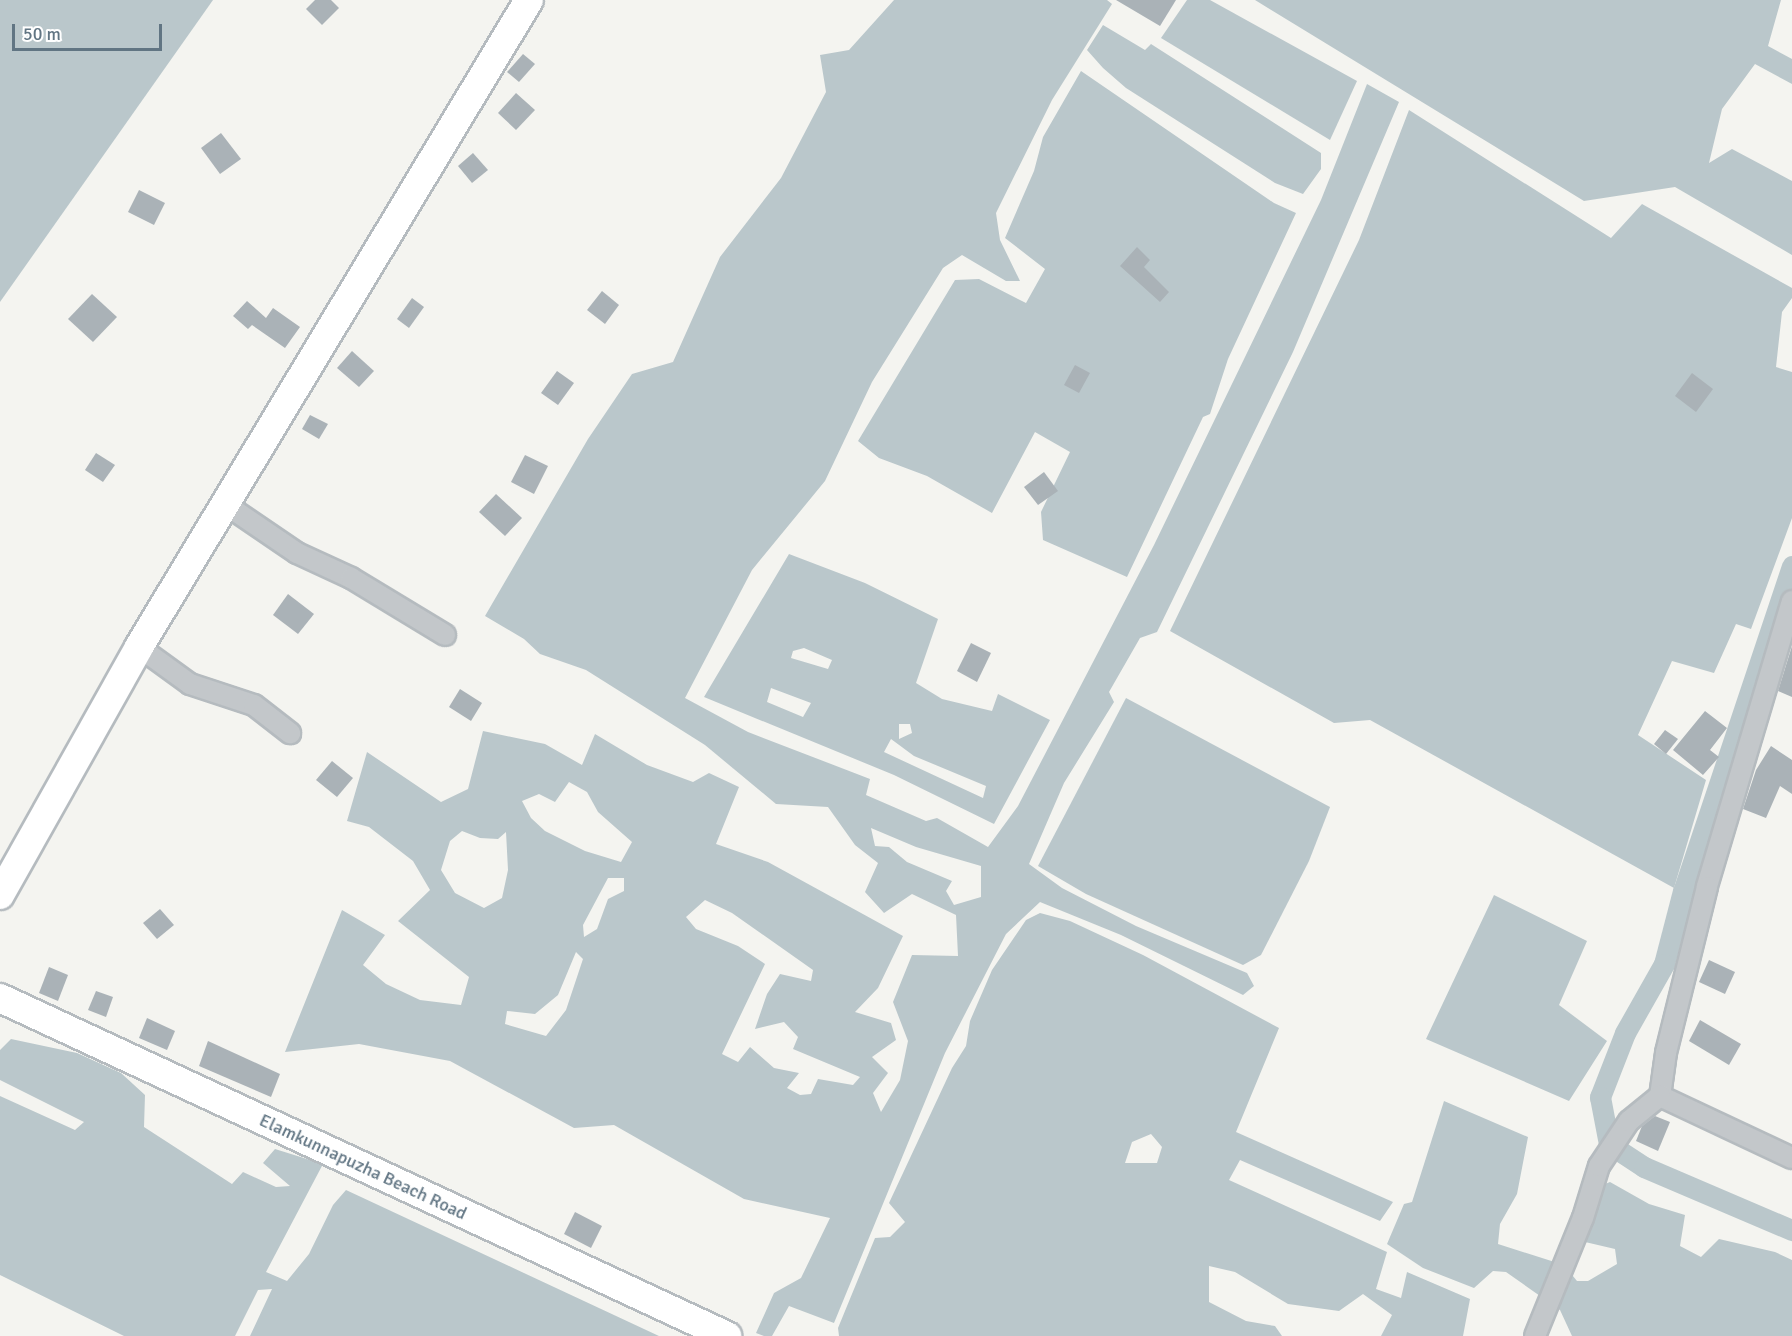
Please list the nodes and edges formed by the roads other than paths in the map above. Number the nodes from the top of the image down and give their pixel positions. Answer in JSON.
{"nodes":[{"id":1,"x":530,"y":0,"type":"edge"},
{"id":2,"x":225,"y":504,"type":"junction"},
{"id":3,"x":1792,"y":600,"type":"edge"},
{"id":4,"x":445,"y":635,"type":"dead end"},
{"id":5,"x":139,"y":647,"type":"junction"},
{"id":6,"x":290,"y":733,"type":"dead end"},
{"id":7,"x":0,"y":895,"type":"edge"},
{"id":8,"x":0,"y":998,"type":"edge"},
{"id":9,"x":1660,"y":1096,"type":"junction"},
{"id":10,"x":1792,"y":1158,"type":"edge"},
{"id":11,"x":727,"y":1336,"type":"edge"},
{"id":12,"x":1535,"y":1336,"type":"edge"}],
"edges":[{"from":1,"to":2,"type":"main road"},
{"from":2,"to":4,"type":"street"},
{"from":2,"to":5,"type":"main road"},
{"from":3,"to":9,"type":"street"},
{"from":5,"to":6,"type":"street"},
{"from":5,"to":7,"type":"main road"},
{"from":8,"to":11,"type":"main road","name":"Elamkunnapuzha Beach Road"},
{"from":9,"to":10,"type":"street"},
{"from":9,"to":12,"type":"street"}]}
